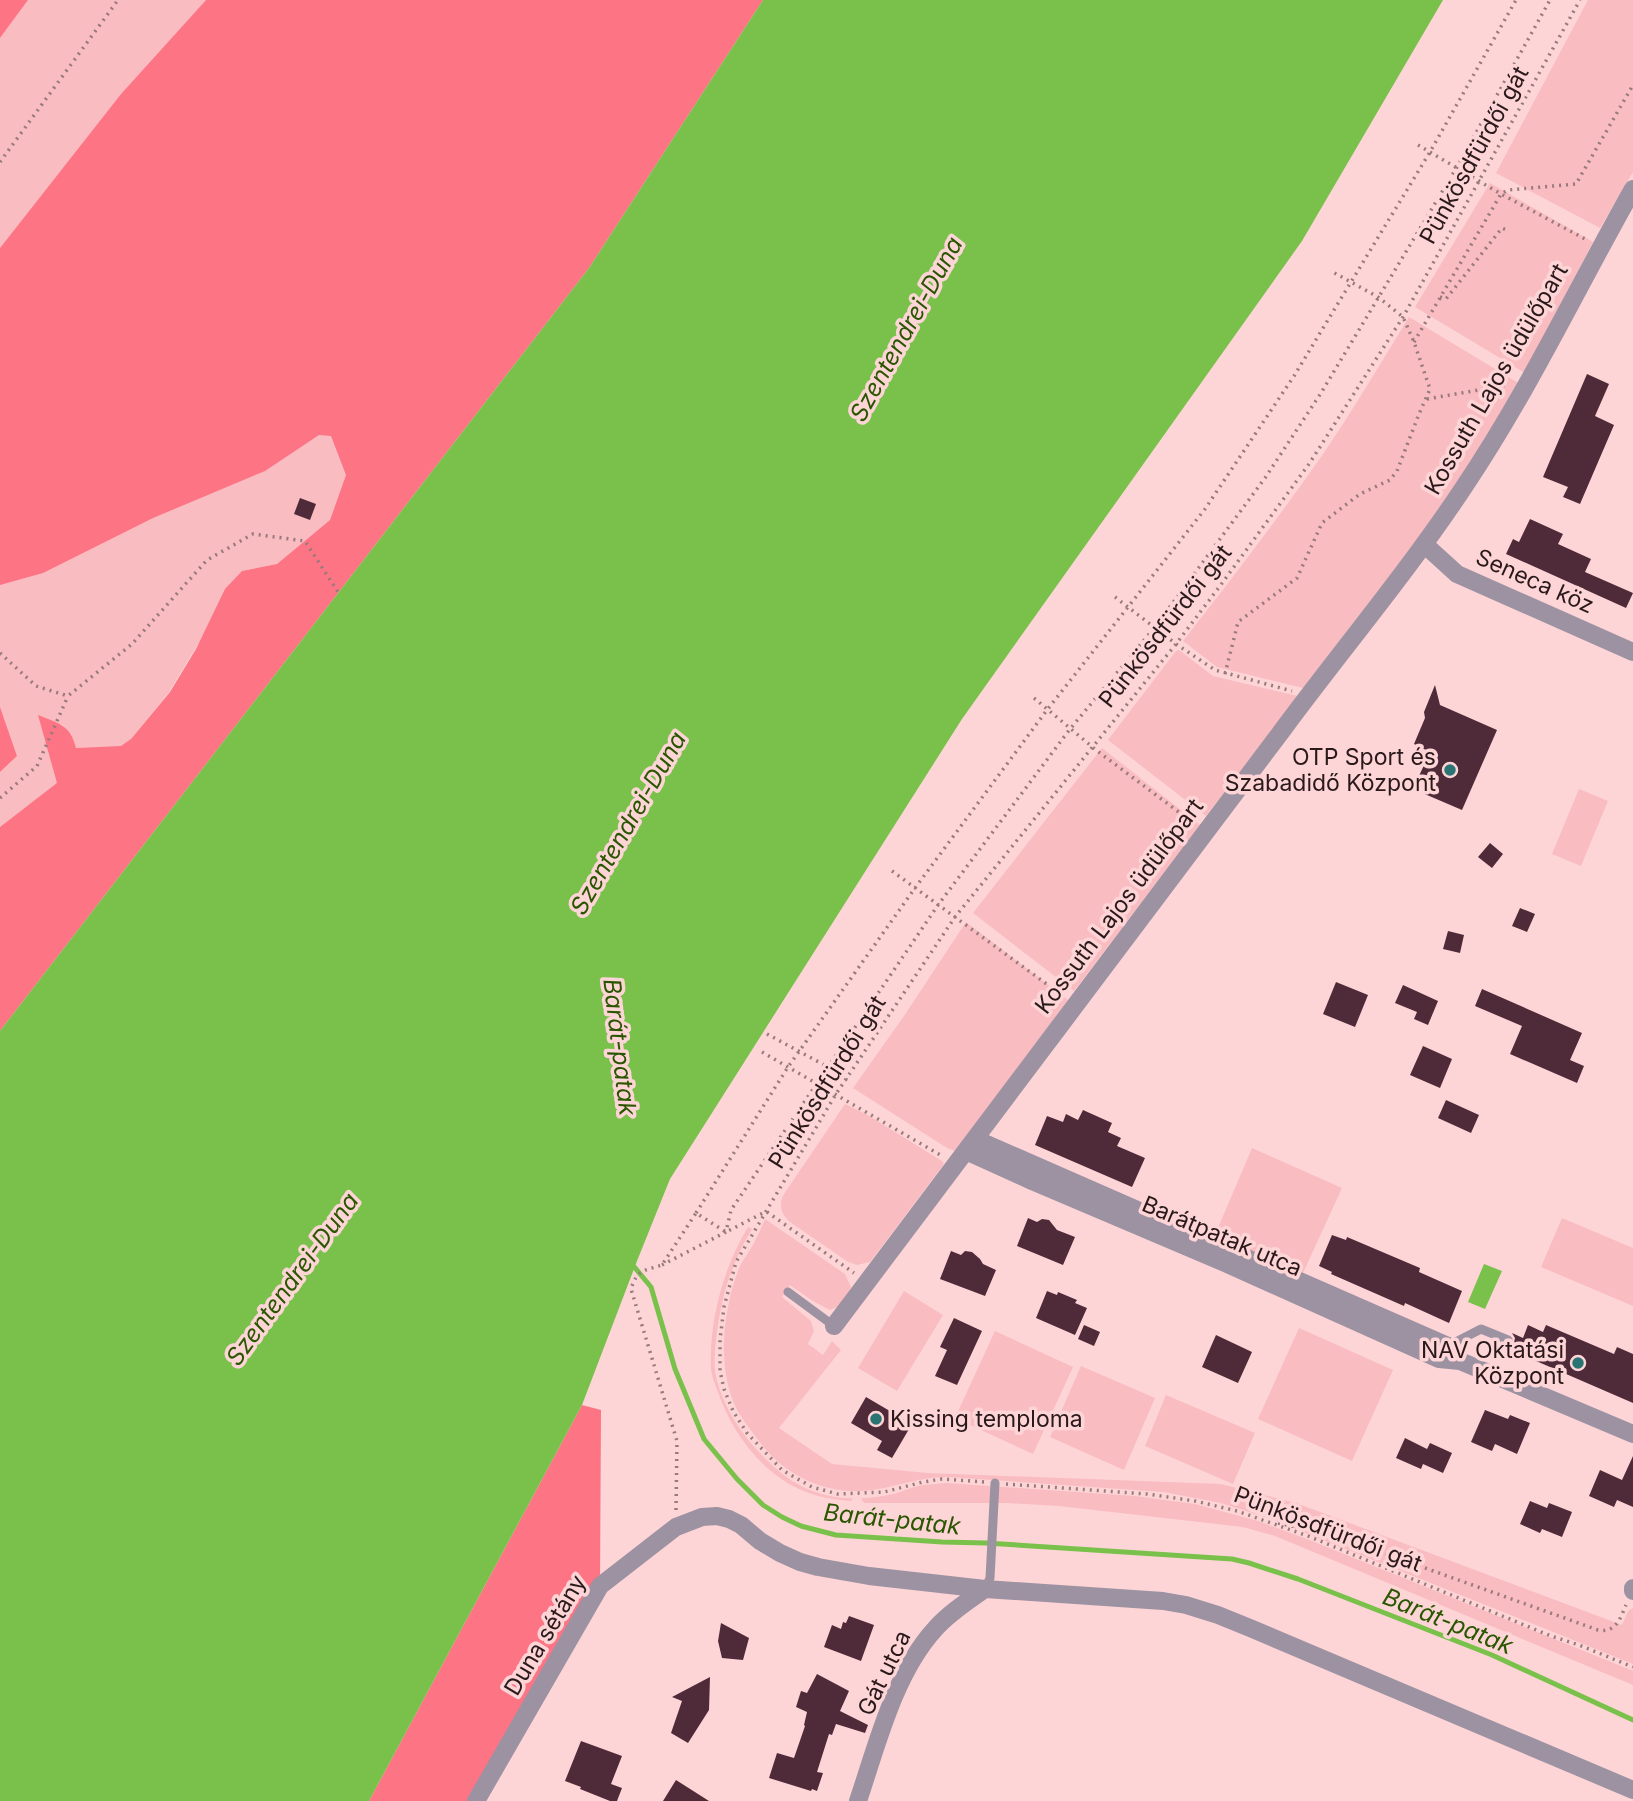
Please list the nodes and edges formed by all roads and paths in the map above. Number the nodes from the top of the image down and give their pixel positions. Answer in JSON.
{"nodes":[{"id":1,"x":118,"y":0,"type":"edge"},
{"id":2,"x":1516,"y":0,"type":"edge"},
{"id":3,"x":1549,"y":0,"type":"edge"},
{"id":4,"x":1580,"y":0,"type":"edge"},
{"id":5,"x":1633,"y":85,"type":"edge"},
{"id":6,"x":1418,"y":145,"type":"dead end"},
{"id":7,"x":1430,"y":152,"type":"junction"},
{"id":8,"x":0,"y":162,"type":"edge"},
{"id":9,"x":1457,"y":167,"type":"junction"},
{"id":10,"x":1479,"y":180,"type":"junction"},
{"id":11,"x":1633,"y":189,"type":"edge"},
{"id":12,"x":1501,"y":194,"type":"junction"},
{"id":13,"x":1508,"y":231,"type":"dead end"},
{"id":14,"x":1600,"y":247,"type":"junction"},
{"id":15,"x":1331,"y":271,"type":"dead end"},
{"id":16,"x":1351,"y":282,"type":"junction"},
{"id":17,"x":1378,"y":297,"type":"junction"},
{"id":18,"x":1440,"y":297,"type":"junction"},
{"id":19,"x":1404,"y":317,"type":"junction"},
{"id":20,"x":1414,"y":342,"type":"junction"},
{"id":21,"x":1528,"y":382,"type":"junction"},
{"id":22,"x":1427,"y":399,"type":"junction"},
{"id":23,"x":1424,"y":544,"type":"junction"},
{"id":24,"x":338,"y":592,"type":"dead end"},
{"id":25,"x":1115,"y":597,"type":"dead end"},
{"id":26,"x":1129,"y":606,"type":"junction"},
{"id":27,"x":1156,"y":627,"type":"junction"},
{"id":28,"x":1176,"y":644,"type":"junction"},
{"id":29,"x":1633,"y":652,"type":"edge"},
{"id":30,"x":0,"y":653,"type":"edge"},
{"id":31,"x":1225,"y":674,"type":"junction"},
{"id":32,"x":1309,"y":695,"type":"junction"},
{"id":33,"x":68,"y":696,"type":"junction"},
{"id":34,"x":1034,"y":698,"type":"dead end"},
{"id":35,"x":1047,"y":710,"type":"junction"},
{"id":36,"x":1070,"y":729,"type":"junction"},
{"id":37,"x":1092,"y":747,"type":"junction"},
{"id":38,"x":0,"y":798,"type":"edge"},
{"id":39,"x":1206,"y":833,"type":"junction"},
{"id":40,"x":892,"y":871,"type":"dead end"},
{"id":41,"x":915,"y":888,"type":"junction"},
{"id":42,"x":938,"y":905,"type":"junction"},
{"id":43,"x":955,"y":917,"type":"junction"},
{"id":44,"x":1075,"y":1005,"type":"junction"},
{"id":45,"x":767,"y":1034,"type":"dead end"},
{"id":46,"x":799,"y":1051,"type":"junction"},
{"id":47,"x":762,"y":1052,"type":"dead end"},
{"id":48,"x":788,"y":1067,"type":"junction"},
{"id":49,"x":828,"y":1067,"type":"junction"},
{"id":50,"x":847,"y":1080,"type":"junction"},
{"id":51,"x":817,"y":1083,"type":"junction"},
{"id":52,"x":836,"y":1094,"type":"junction"},
{"id":53,"x":965,"y":1151,"type":"junction"},
{"id":54,"x":1089,"y":1197,"type":"junction"},
{"id":55,"x":767,"y":1212,"type":"junction"},
{"id":56,"x":696,"y":1213,"type":"junction"},
{"id":57,"x":726,"y":1232,"type":"junction"},
{"id":58,"x":662,"y":1265,"type":"junction"},
{"id":59,"x":867,"y":1282,"type":"junction"},
{"id":60,"x":788,"y":1292,"type":"dead end"},
{"id":61,"x":834,"y":1326,"type":"joint"},
{"id":62,"x":1508,"y":1340,"type":"dead end"},
{"id":63,"x":1448,"y":1346,"type":"junction"},
{"id":64,"x":1460,"y":1361,"type":"junction"},
{"id":65,"x":1633,"y":1434,"type":"edge"},
{"id":66,"x":995,"y":1483,"type":"junction"},
{"id":67,"x":1266,"y":1520,"type":"junction"},
{"id":68,"x":676,"y":1527,"type":"junction"},
{"id":69,"x":985,"y":1589,"type":"junction"},
{"id":70,"x":1633,"y":1590,"type":"edge"},
{"id":71,"x":1633,"y":1667,"type":"edge"},
{"id":72,"x":1633,"y":1790,"type":"edge"},
{"id":73,"x":476,"y":1801,"type":"edge"},
{"id":74,"x":858,"y":1801,"type":"edge"}],
"edges":[{"from":1,"to":8,"type":"path"},
{"from":2,"to":7,"type":"path"},
{"from":3,"to":9,"type":"path"},
{"from":4,"to":10,"type":"path","name":"Pünkösdfürdői gát"},
{"from":5,"to":12,"type":"path"},
{"from":6,"to":7,"type":"path"},
{"from":7,"to":9,"type":"path"},
{"from":7,"to":16,"type":"path"},
{"from":9,"to":10,"type":"path"},
{"from":9,"to":17,"type":"path"},
{"from":10,"to":12,"type":"path"},
{"from":10,"to":19,"type":"path","name":"Pünkösdfürdői gát"},
{"from":11,"to":14,"type":"street","name":"Kossuth Lajos üdülőpart"},
{"from":12,"to":14,"type":"path"},
{"from":12,"to":18,"type":"path"},
{"from":13,"to":18,"type":"path"},
{"from":14,"to":21,"type":"street","name":"Kossuth Lajos üdülőpart"},
{"from":15,"to":16,"type":"path"},
{"from":16,"to":17,"type":"path"},
{"from":16,"to":26,"type":"path"},
{"from":17,"to":19,"type":"path"},
{"from":17,"to":27,"type":"path"},
{"from":18,"to":20,"type":"path"},
{"from":19,"to":20,"type":"path"},
{"from":19,"to":28,"type":"path","name":"Pünkösdfürdői gát"},
{"from":20,"to":22,"type":"path"},
{"from":21,"to":22,"type":"path"},
{"from":21,"to":23,"type":"street","name":"Kossuth Lajos üdülőpart"},
{"from":22,"to":31,"type":"path"},
{"from":23,"to":29,"type":"street","name":"Seneca köz"},
{"from":23,"to":32,"type":"street","name":"Kossuth Lajos üdülőpart"},
{"from":24,"to":33,"type":"path"},
{"from":25,"to":26,"type":"path"},
{"from":26,"to":27,"type":"path"},
{"from":26,"to":35,"type":"path"},
{"from":27,"to":28,"type":"path"},
{"from":27,"to":36,"type":"path"},
{"from":28,"to":31,"type":"path"},
{"from":28,"to":37,"type":"path","name":"Pünkösdfürdői gát"},
{"from":30,"to":33,"type":"path"},
{"from":31,"to":32,"type":"path"},
{"from":32,"to":39,"type":"street","name":"Kossuth Lajos üdülőpart"},
{"from":33,"to":38,"type":"path"},
{"from":34,"to":35,"type":"path"},
{"from":35,"to":36,"type":"path"},
{"from":35,"to":41,"type":"path"},
{"from":36,"to":37,"type":"path"},
{"from":36,"to":42,"type":"path"},
{"from":37,"to":39,"type":"path"},
{"from":37,"to":43,"type":"path","name":"Pünkösdfürdői gát"},
{"from":39,"to":44,"type":"street","name":"Kossuth Lajos üdülőpart"},
{"from":40,"to":41,"type":"path"},
{"from":41,"to":42,"type":"path"},
{"from":41,"to":46,"type":"path"},
{"from":42,"to":43,"type":"path"},
{"from":42,"to":49,"type":"path"},
{"from":43,"to":44,"type":"path"},
{"from":43,"to":50,"type":"path","name":"Pünkösdfürdői gát"},
{"from":44,"to":53,"type":"street","name":"Kossuth Lajos üdülőpart"},
{"from":45,"to":46,"type":"path"},
{"from":46,"to":48,"type":"path"},
{"from":46,"to":49,"type":"path"},
{"from":47,"to":48,"type":"path"},
{"from":48,"to":51,"type":"path"},
{"from":48,"to":56,"type":"path"},
{"from":49,"to":50,"type":"path"},
{"from":49,"to":51,"type":"path"},
{"from":50,"to":52,"type":"path","name":"Pünkösdfürdői gát"},
{"from":51,"to":52,"type":"path"},
{"from":51,"to":57,"type":"path"},
{"from":52,"to":53,"type":"path"},
{"from":52,"to":55,"type":"path","name":"Pünkösdfürdői gát"},
{"from":53,"to":54,"type":"street","name":"Barátpatak utca"},
{"from":53,"to":59,"type":"street","name":"Kossuth Lajos üdülőpart"},
{"from":54,"to":63,"type":"street","name":"Barátpatak utca"},
{"from":54,"to":64,"type":"street","name":"Barátpatak utca"},
{"from":55,"to":57,"type":"path"},
{"from":55,"to":59,"type":"path"},
{"from":55,"to":66,"type":"path","name":"Pünkösdfürdői gát"},
{"from":56,"to":57,"type":"path"},
{"from":56,"to":58,"type":"path"},
{"from":57,"to":58,"type":"path"},
{"from":58,"to":68,"type":"path"},
{"from":59,"to":61,"type":"street","name":"Kossuth Lajos üdülőpart"},
{"from":60,"to":61,"type":"lane"},
{"from":62,"to":63,"type":"lane"},
{"from":63,"to":64,"type":"street","name":"Barátpatak utca"},
{"from":64,"to":65,"type":"street","name":"Barátpatak utca"},
{"from":66,"to":67,"type":"path","name":"Pünkösdfürdői gát"},
{"from":66,"to":69,"type":"lane"},
{"from":67,"to":70,"type":"path"},
{"from":67,"to":71,"type":"path","name":"Pünkösdfürdői gát"},
{"from":68,"to":69,"type":"street","name":"Duna sétány"},
{"from":68,"to":73,"type":"street","name":"Duna sétány"},
{"from":69,"to":72,"type":"street"},
{"from":69,"to":74,"type":"street","name":"Gát utca"}]}
